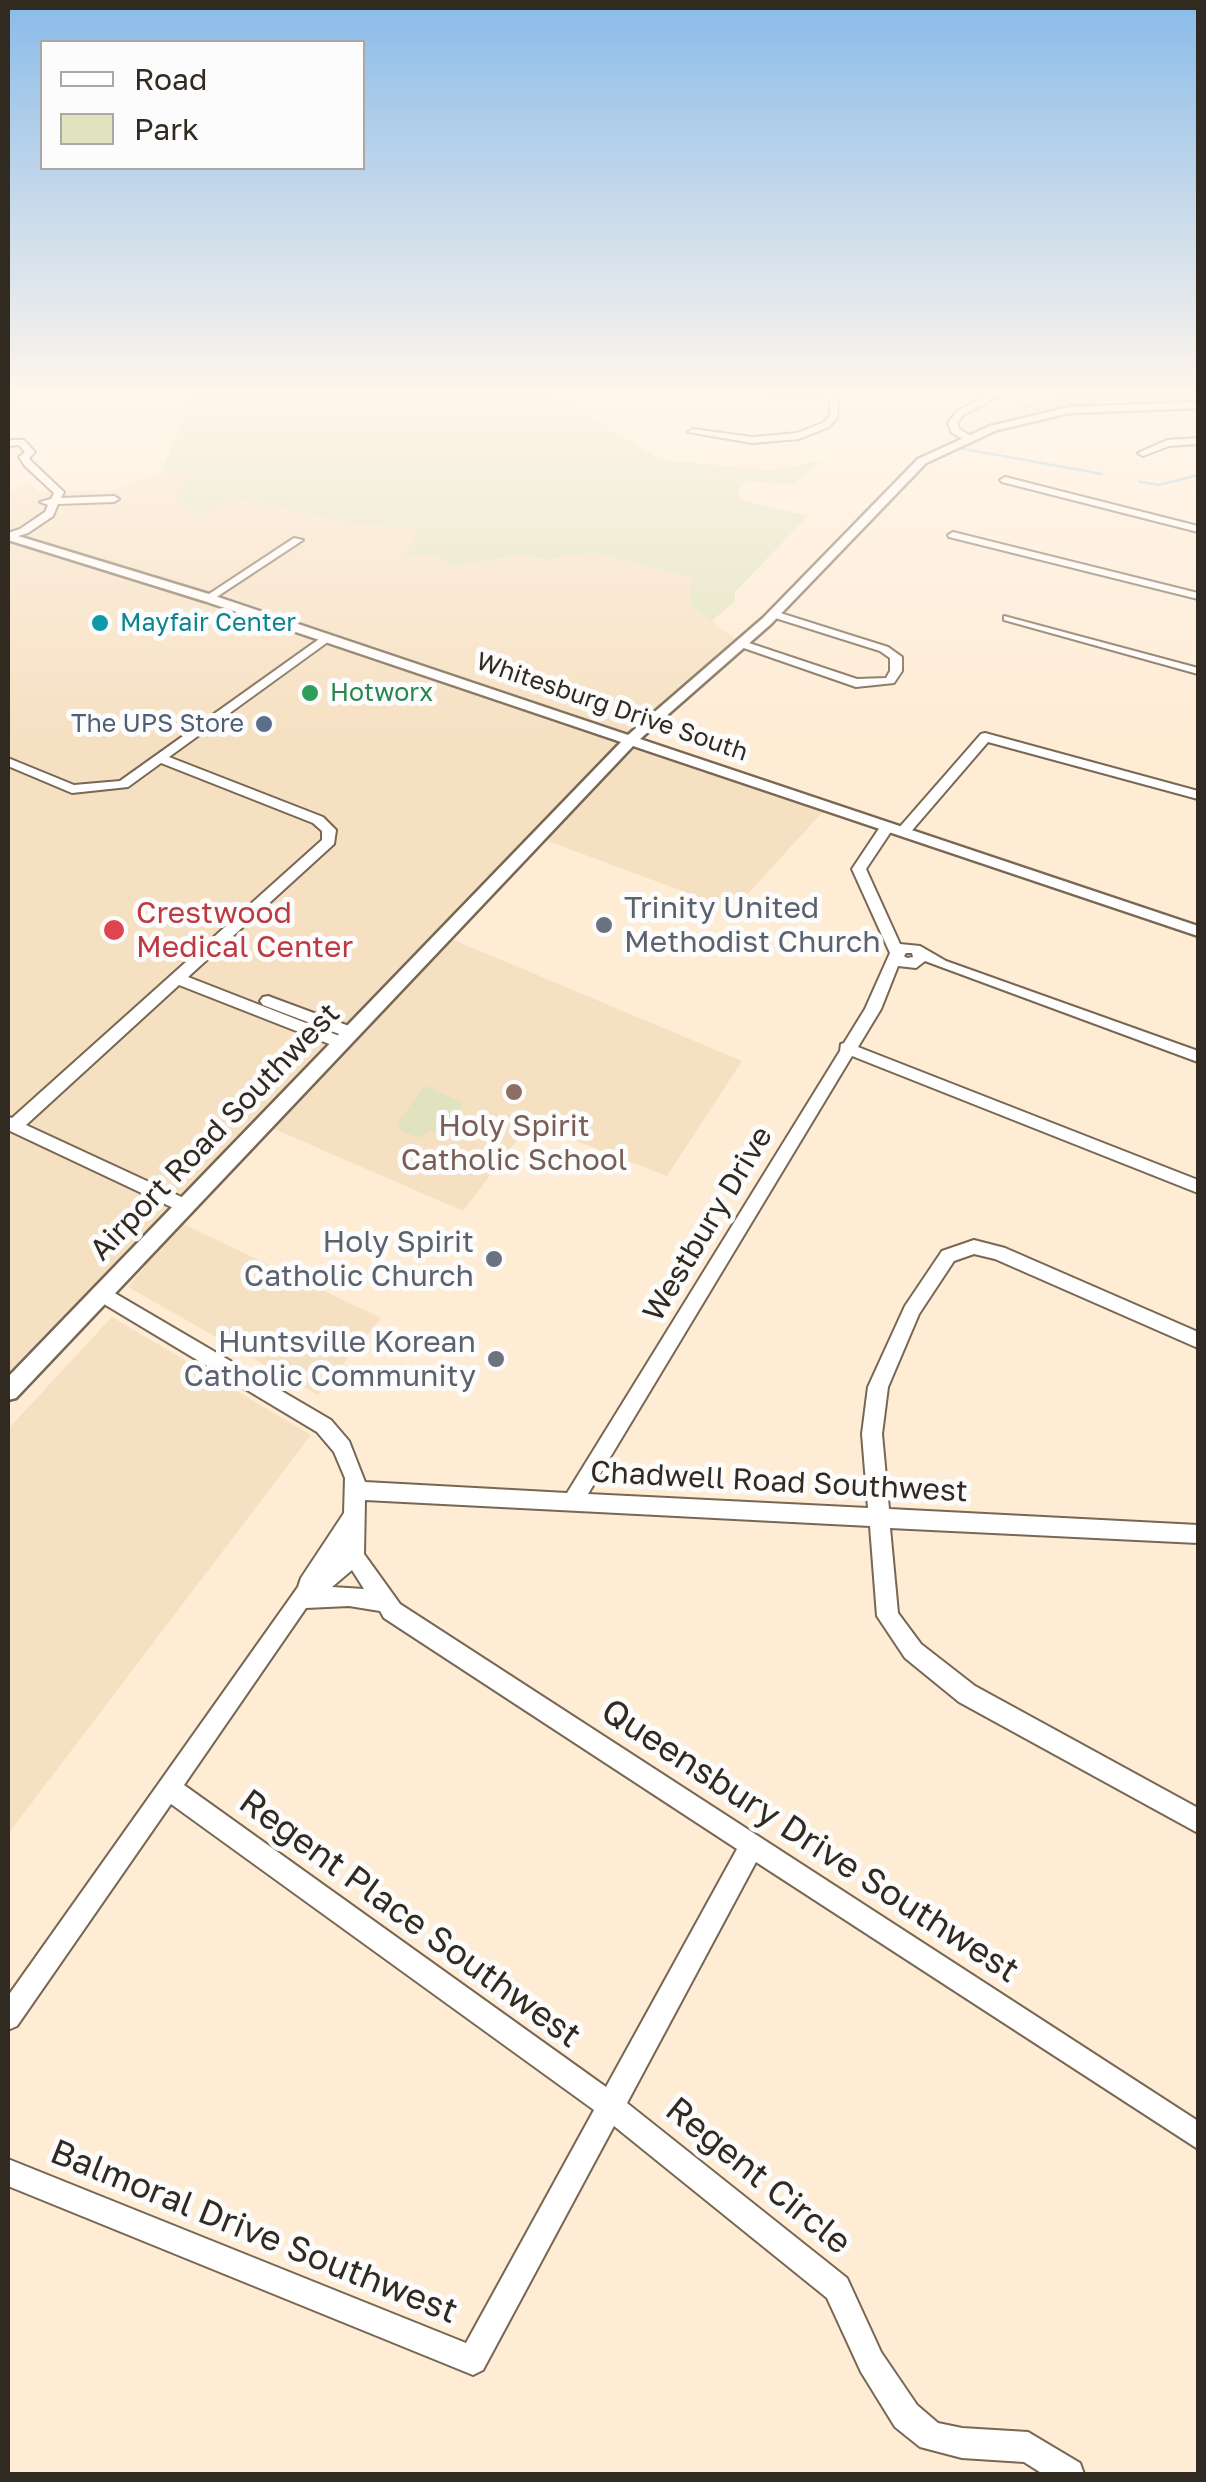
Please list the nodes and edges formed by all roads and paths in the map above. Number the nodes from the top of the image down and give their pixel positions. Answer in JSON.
{"nodes":[{"id":1,"x":45,"y":508,"type":"edge"},
{"id":2,"x":876,"y":508,"type":"edge"},
{"id":3,"x":1115,"y":508,"type":"edge"},
{"id":4,"x":1198,"y":529,"type":"edge"},
{"id":5,"x":953,"y":535,"type":"dead end"},
{"id":6,"x":8,"y":536,"type":"edge"},
{"id":7,"x":298,"y":540,"type":"dead end"},
{"id":8,"x":1198,"y":596,"type":"edge"},
{"id":9,"x":208,"y":598,"type":"junction"},
{"id":10,"x":774,"y":614,"type":"junction"},
{"id":11,"x":1008,"y":618,"type":"dead end"},
{"id":12,"x":326,"y":639,"type":"junction"},
{"id":13,"x":742,"y":644,"type":"junction"},
{"id":14,"x":1198,"y":671,"type":"edge"},
{"id":15,"x":666,"y":709,"type":"junction"},
{"id":16,"x":551,"y":714,"type":"junction"},
{"id":17,"x":630,"y":740,"type":"junction"},
{"id":18,"x":662,"y":751,"type":"junction"},
{"id":19,"x":162,"y":759,"type":"junction"},
{"id":20,"x":8,"y":762,"type":"edge"},
{"id":21,"x":609,"y":763,"type":"junction"},
{"id":22,"x":1198,"y":795,"type":"edge"},
{"id":23,"x":895,"y":829,"type":"junction"},
{"id":24,"x":1198,"y":931,"type":"edge"},
{"id":25,"x":907,"y":956,"type":"junction"},
{"id":26,"x":184,"y":975,"type":"junction"},
{"id":27,"x":347,"y":1038,"type":"junction"},
{"id":28,"x":846,"y":1048,"type":"junction"},
{"id":29,"x":1198,"y":1057,"type":"edge"},
{"id":30,"x":11,"y":1125,"type":"edge"},
{"id":31,"x":1198,"y":1187,"type":"edge"},
{"id":32,"x":184,"y":1206,"type":"junction"},
{"id":33,"x":100,"y":1293,"type":"junction"},
{"id":34,"x":1198,"y":1340,"type":"edge"},
{"id":35,"x":8,"y":1391,"type":"edge"},
{"id":36,"x":358,"y":1490,"type":"junction"},
{"id":37,"x":573,"y":1501,"type":"junction"},
{"id":38,"x":354,"y":1516,"type":"junction"},
{"id":39,"x":877,"y":1516,"type":"junction"},
{"id":40,"x":1198,"y":1534,"type":"edge"},
{"id":41,"x":354,"y":1556,"type":"junction"},
{"id":42,"x":300,"y":1598,"type":"junction"},
{"id":43,"x":385,"y":1602,"type":"junction"},
{"id":44,"x":169,"y":1788,"type":"junction"},
{"id":45,"x":1198,"y":1821,"type":"edge"},
{"id":46,"x":752,"y":1846,"type":"junction"},
{"id":47,"x":8,"y":2017,"type":"edge"},
{"id":48,"x":610,"y":2106,"type":"junction"},
{"id":49,"x":1198,"y":2136,"type":"edge"},
{"id":50,"x":8,"y":2173,"type":"edge"},
{"id":51,"x":1070,"y":2474,"type":"edge"}],
"edges":[{"from":1,"to":6,"type":"street"},
{"from":2,"to":10,"type":"main road","name":"Airport Road Southwest"},
{"from":3,"to":4,"type":"street"},
{"from":5,"to":8,"type":"street"},
{"from":6,"to":9,"type":"main road","name":"Whitesburg Drive South"},
{"from":7,"to":9,"type":"street"},
{"from":9,"to":12,"type":"main road","name":"Whitesburg Drive South"},
{"from":10,"to":13,"type":"main road","name":"Airport Road Southwest"},
{"from":10,"to":13,"type":"street"},
{"from":11,"to":14,"type":"street"},
{"from":12,"to":16,"type":"main road","name":"Whitesburg Drive South"},
{"from":12,"to":19,"type":"street"},
{"from":13,"to":15,"type":"main road","name":"Airport Road Southwest"},
{"from":15,"to":16,"type":"main road"},
{"from":15,"to":17,"type":"main road","name":"Airport Road Southwest"},
{"from":16,"to":17,"type":"main road","name":"Whitesburg Drive South"},
{"from":17,"to":18,"type":"main road","name":"Whitesburg Drive South"},
{"from":17,"to":21,"type":"main road","name":"Airport Road Southwest"},
{"from":18,"to":21,"type":"main road"},
{"from":18,"to":23,"type":"main road","name":"Whitesburg Drive South"},
{"from":19,"to":20,"type":"street"},
{"from":19,"to":26,"type":"street"},
{"from":21,"to":27,"type":"main road","name":"Airport Road Southwest"},
{"from":22,"to":23,"type":"street"},
{"from":23,"to":24,"type":"main road","name":"Whitesburg Drive South"},
{"from":23,"to":25,"type":"street"},
{"from":25,"to":28,"type":"street","name":"Westbury Drive"},
{"from":25,"to":29,"type":"street"},
{"from":26,"to":27,"type":"street"},
{"from":26,"to":30,"type":"street"},
{"from":27,"to":32,"type":"main road","name":"Airport Road Southwest"},
{"from":28,"to":31,"type":"street"},
{"from":28,"to":37,"type":"street","name":"Westbury Drive"},
{"from":30,"to":32,"type":"street"},
{"from":32,"to":33,"type":"main road","name":"Airport Road Southwest"},
{"from":33,"to":35,"type":"main road","name":"Airport Road Southwest"},
{"from":33,"to":36,"type":"street"},
{"from":34,"to":39,"type":"street"},
{"from":36,"to":37,"type":"street","name":"Chadwell Road Southwest"},
{"from":36,"to":38,"type":"street"},
{"from":37,"to":39,"type":"street","name":"Chadwell Road Southwest"},
{"from":38,"to":41,"type":"street"},
{"from":38,"to":42,"type":"street"},
{"from":39,"to":40,"type":"street","name":"Chadwell Road Southwest"},
{"from":39,"to":45,"type":"street"},
{"from":41,"to":42,"type":"street"},
{"from":41,"to":43,"type":"street","name":"Queensbury Drive Southwest"},
{"from":42,"to":43,"type":"street","name":"Queensbury Drive Southwest"},
{"from":42,"to":44,"type":"street"},
{"from":43,"to":46,"type":"street","name":"Queensbury Drive Southwest"},
{"from":44,"to":47,"type":"street"},
{"from":44,"to":48,"type":"street","name":"Regent Place Southwest"},
{"from":46,"to":48,"type":"street"},
{"from":46,"to":49,"type":"street","name":"Queensbury Drive Southwest"},
{"from":48,"to":50,"type":"street","name":"Balmoral Drive Southwest"},
{"from":48,"to":51,"type":"street","name":"Regent Circle"}]}
